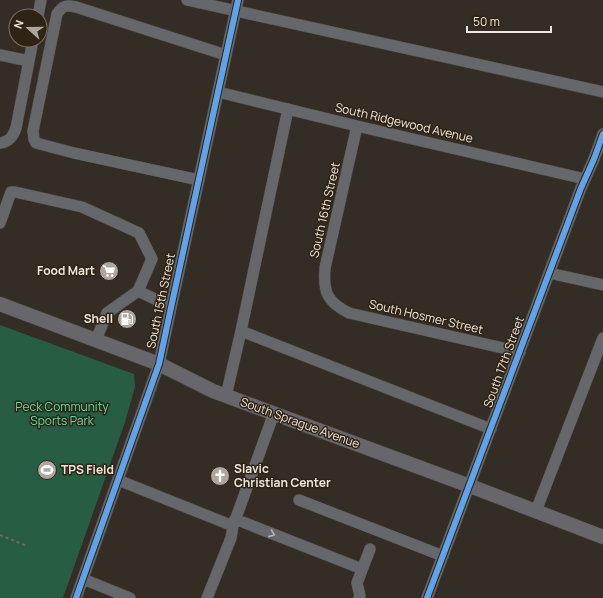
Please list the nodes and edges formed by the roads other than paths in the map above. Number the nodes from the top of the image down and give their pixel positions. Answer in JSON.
{"nodes":[{"id":1,"x":187,"y":0,"type":"edge"},
{"id":2,"x":236,"y":5,"type":"edge"},
{"id":3,"x":31,"y":48,"type":"edge"},
{"id":4,"x":0,"y":54,"type":"edge"},
{"id":5,"x":226,"y":55,"type":"junction"},
{"id":6,"x":29,"y":61,"type":"junction"},
{"id":7,"x":218,"y":92,"type":"junction"},
{"id":8,"x":603,"y":92,"type":"edge"},
{"id":9,"x":288,"y":109,"type":"junction"},
{"id":10,"x":357,"y":126,"type":"junction"},
{"id":11,"x":603,"y":134,"type":"edge"},
{"id":12,"x":2,"y":143,"type":"edge"},
{"id":13,"x":585,"y":179,"type":"junction"},
{"id":14,"x":199,"y":180,"type":"junction"},
{"id":15,"x":0,"y":223,"type":"edge"},
{"id":16,"x":549,"y":273,"type":"junction"},
{"id":17,"x":603,"y":285,"type":"edge"},
{"id":18,"x":138,"y":291,"type":"junction"},
{"id":19,"x":330,"y":299,"type":"joint"},
{"id":20,"x":172,"y":303,"type":"junction"},
{"id":21,"x":0,"y":304,"type":"edge"},
{"id":22,"x":241,"y":330,"type":"junction"},
{"id":23,"x":603,"y":338,"type":"edge"},
{"id":24,"x":96,"y":340,"type":"junction"},
{"id":25,"x":520,"y":352,"type":"junction"},
{"id":26,"x":159,"y":364,"type":"junction"},
{"id":27,"x":226,"y":396,"type":"junction"},
{"id":28,"x":274,"y":413,"type":"junction"},
{"id":29,"x":491,"y":429,"type":"junction"},
{"id":30,"x":118,"y":480,"type":"junction"},
{"id":31,"x":470,"y":486,"type":"junction"},
{"id":32,"x":299,"y":500,"type":"dead end"},
{"id":33,"x":536,"y":511,"type":"junction"},
{"id":34,"x":234,"y":523,"type":"junction"},
{"id":35,"x":602,"y":532,"type":"edge"},
{"id":36,"x":370,"y":549,"type":"dead end"},
{"id":37,"x":443,"y":556,"type":"junction"},
{"id":38,"x":362,"y":569,"type":"junction"},
{"id":39,"x":83,"y":579,"type":"junction"},
{"id":40,"x":76,"y":598,"type":"edge"},
{"id":41,"x":130,"y":598,"type":"edge"},
{"id":42,"x":207,"y":598,"type":"edge"},
{"id":43,"x":359,"y":598,"type":"edge"},
{"id":44,"x":427,"y":598,"type":"edge"}],
"edges":[{"from":1,"to":2,"type":"street"},
{"from":2,"to":5,"type":"street","name":"South 15th Street"},
{"from":2,"to":8,"type":"street"},
{"from":3,"to":6,"type":"street"},
{"from":4,"to":6,"type":"street"},
{"from":5,"to":7,"type":"street","name":"South 15th Street"},
{"from":5,"to":14,"type":"street"},
{"from":6,"to":12,"type":"street"},
{"from":7,"to":9,"type":"street","name":"South Ridgewood Avenue"},
{"from":7,"to":14,"type":"street","name":"South 15th Street"},
{"from":9,"to":10,"type":"street","name":"South Ridgewood Avenue"},
{"from":9,"to":22,"type":"street"},
{"from":10,"to":13,"type":"street","name":"South Ridgewood Avenue"},
{"from":10,"to":19,"type":"street","name":"South 16th Street"},
{"from":11,"to":13,"type":"street","name":"South 17th Street"},
{"from":13,"to":16,"type":"street","name":"South 17th Street"},
{"from":14,"to":20,"type":"street","name":"South 15th Street"},
{"from":15,"to":18,"type":"street"},
{"from":16,"to":17,"type":"street"},
{"from":16,"to":25,"type":"street","name":"South 17th Street"},
{"from":18,"to":20,"type":"street"},
{"from":18,"to":24,"type":"street"},
{"from":19,"to":25,"type":"street","name":"South Hosmer Street"},
{"from":20,"to":26,"type":"street","name":"South 15th Street"},
{"from":21,"to":24,"type":"main road","name":"South Sprague Avenue"},
{"from":22,"to":27,"type":"street"},
{"from":22,"to":29,"type":"street"},
{"from":23,"to":33,"type":"street"},
{"from":24,"to":26,"type":"main road","name":"South Sprague Avenue"},
{"from":25,"to":29,"type":"street","name":"South 17th Street"},
{"from":26,"to":27,"type":"main road","name":"South Sprague Avenue"},
{"from":26,"to":30,"type":"street","name":"South 15th Street"},
{"from":27,"to":28,"type":"main road","name":"South Sprague Avenue"},
{"from":28,"to":31,"type":"main road","name":"South Sprague Avenue"},
{"from":28,"to":34,"type":"street"},
{"from":29,"to":31,"type":"street","name":"South 17th Street"},
{"from":30,"to":34,"type":"street"},
{"from":30,"to":39,"type":"street","name":"South 15th Street"},
{"from":31,"to":33,"type":"main road","name":"South Sprague Avenue"},
{"from":31,"to":37,"type":"street","name":"South 17th Street"},
{"from":32,"to":37,"type":"street"},
{"from":33,"to":35,"type":"main road","name":"South Sprague Avenue"},
{"from":34,"to":38,"type":"street","one_way":true},
{"from":34,"to":42,"type":"street"},
{"from":36,"to":38,"type":"street"},
{"from":37,"to":44,"type":"street","name":"South 17th Street"},
{"from":38,"to":43,"type":"street"},
{"from":39,"to":40,"type":"street","name":"South 15th Street"},
{"from":39,"to":41,"type":"street"}]}
